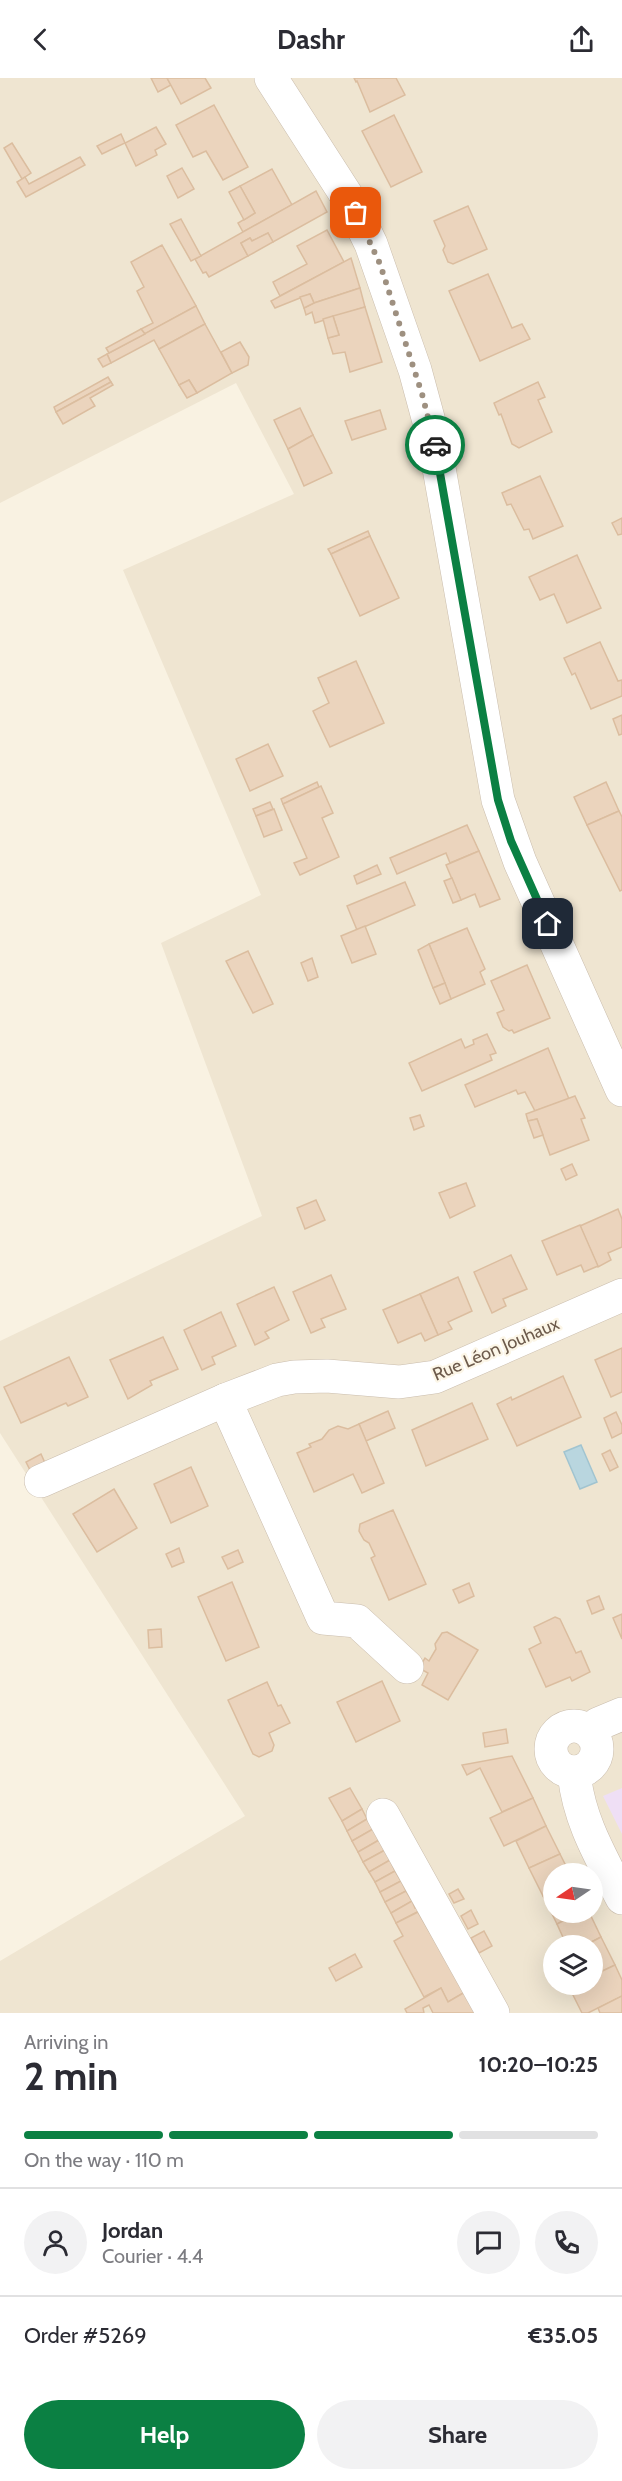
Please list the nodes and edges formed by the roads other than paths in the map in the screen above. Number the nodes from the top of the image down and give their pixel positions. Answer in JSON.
{"nodes":[{"id":1,"x":271,"y":78,"type":"edge"},
{"id":2,"x":622,"y":1090,"type":"edge"},
{"id":3,"x":622,"y":1295,"type":"edge"},
{"id":4,"x":225,"y":1400,"type":"junction"},
{"id":5,"x":40,"y":1481,"type":"dead end"},
{"id":6,"x":407,"y":1667,"type":"dead end"},
{"id":7,"x":622,"y":1714,"type":"edge"},
{"id":8,"x":383,"y":1815,"type":"dead end"},
{"id":9,"x":622,"y":1898,"type":"edge"},
{"id":10,"x":493,"y":2013,"type":"edge"}],
"edges":[{"from":1,"to":2,"type":"street"},
{"from":3,"to":4,"type":"street","name":"Rue Léon Jouhaux"},
{"from":4,"to":5,"type":"street","name":"Rue Léon Jouhaux"},
{"from":4,"to":6,"type":"street"},
{"from":7,"to":9,"type":"street"},
{"from":8,"to":10,"type":"street"}]}
